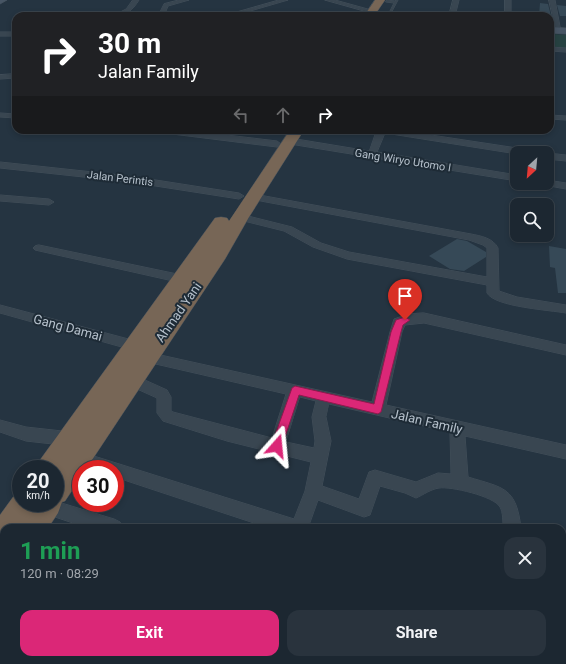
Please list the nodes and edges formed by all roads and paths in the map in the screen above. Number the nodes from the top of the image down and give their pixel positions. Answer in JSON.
{"nodes":[{"id":1,"x":3,"y":0,"type":"edge"},
{"id":2,"x":136,"y":0,"type":"edge"},
{"id":3,"x":186,"y":0,"type":"edge"},
{"id":4,"x":285,"y":0,"type":"edge"},
{"id":5,"x":328,"y":0,"type":"edge"},
{"id":6,"x":456,"y":0,"type":"edge"},
{"id":7,"x":508,"y":0,"type":"edge"},
{"id":8,"x":552,"y":0,"type":"edge"},
{"id":9,"x":389,"y":1,"type":"edge"},
{"id":10,"x":0,"y":2,"type":"edge"},
{"id":11,"x":169,"y":2,"type":"edge"},
{"id":12,"x":126,"y":12,"type":"edge"},
{"id":13,"x":163,"y":12,"type":"edge"},
{"id":14,"x":241,"y":12,"type":"edge"},
{"id":15,"x":367,"y":12,"type":"edge"},
{"id":16,"x":380,"y":12,"type":"edge"},
{"id":17,"x":453,"y":12,"type":"edge"},
{"id":18,"x":508,"y":12,"type":"edge"},
{"id":19,"x":558,"y":31,"type":"edge"},
{"id":20,"x":0,"y":34,"type":"edge"},
{"id":21,"x":12,"y":34,"type":"edge"},
{"id":22,"x":554,"y":49,"type":"edge"},
{"id":23,"x":566,"y":50,"type":"edge"},
{"id":24,"x":0,"y":76,"type":"edge"},
{"id":25,"x":12,"y":76,"type":"edge"},
{"id":26,"x":0,"y":115,"type":"edge"},
{"id":27,"x":12,"y":116,"type":"edge"},
{"id":28,"x":554,"y":117,"type":"edge"},
{"id":29,"x":566,"y":118,"type":"edge"},
{"id":30,"x":247,"y":134,"type":"edge"},
{"id":31,"x":380,"y":134,"type":"edge"},
{"id":32,"x":407,"y":134,"type":"edge"},
{"id":33,"x":288,"y":136,"type":"edge"},
{"id":34,"x":510,"y":150,"type":"edge"},
{"id":35,"x":372,"y":154,"type":"junction"},
{"id":36,"x":554,"y":157,"type":"edge"},
{"id":37,"x":566,"y":158,"type":"edge"},
{"id":38,"x":0,"y":165,"type":"edge"},
{"id":39,"x":510,"y":177,"type":"edge"},
{"id":40,"x":554,"y":184,"type":"edge"},
{"id":41,"x":566,"y":186,"type":"edge"},
{"id":42,"x":247,"y":196,"type":"junction"},
{"id":43,"x":0,"y":198,"type":"edge"},
{"id":44,"x":49,"y":202,"type":"dead end"},
{"id":45,"x":224,"y":232,"type":"junction"},
{"id":46,"x":39,"y":248,"type":"dead end"},
{"id":47,"x":182,"y":279,"type":"junction"},
{"id":48,"x":492,"y":282,"type":"junction"},
{"id":49,"x":0,"y":309,"type":"edge"},
{"id":50,"x":566,"y":309,"type":"edge"},
{"id":51,"x":566,"y":350,"type":"edge"},
{"id":52,"x":142,"y":351,"type":"junction"},
{"id":53,"x":131,"y":380,"type":"junction"},
{"id":54,"x":295,"y":390,"type":"junction"},
{"id":55,"x":324,"y":397,"type":"junction"},
{"id":56,"x":378,"y":409,"type":"junction"},
{"id":57,"x":0,"y":426,"type":"edge"},
{"id":58,"x":457,"y":427,"type":"junction"},
{"id":59,"x":277,"y":446,"type":"junction"},
{"id":60,"x":74,"y":449,"type":"junction"},
{"id":61,"x":566,"y":452,"type":"edge"},
{"id":62,"x":320,"y":457,"type":"junction"},
{"id":63,"x":61,"y":460,"type":"edge"},
{"id":64,"x":95,"y":460,"type":"edge"},
{"id":65,"x":64,"y":466,"type":"edge"},
{"id":66,"x":124,"y":473,"type":"edge"},
{"id":67,"x":460,"y":482,"type":"junction"},
{"id":68,"x":313,"y":491,"type":"junction"},
{"id":69,"x":32,"y":512,"type":"edge"},
{"id":70,"x":61,"y":512,"type":"edge"},
{"id":71,"x":14,"y":524,"type":"edge"},
{"id":72,"x":101,"y":524,"type":"edge"},
{"id":73,"x":283,"y":524,"type":"edge"},
{"id":74,"x":301,"y":524,"type":"edge"},
{"id":75,"x":512,"y":524,"type":"edge"}],
"edges":[{"from":1,"to":10,"type":"street"},
{"from":2,"to":12,"type":"street"},
{"from":3,"to":11,"type":"street"},
{"from":4,"to":14,"type":"street"},
{"from":5,"to":15,"type":"street"},
{"from":6,"to":17,"type":"street"},
{"from":7,"to":18,"type":"street"},
{"from":8,"to":19,"type":"street"},
{"from":9,"to":16,"type":"highway"},
{"from":11,"to":13,"type":"street"},
{"from":20,"to":21,"type":"street"},
{"from":22,"to":23,"type":"street"},
{"from":24,"to":25,"type":"street"},
{"from":26,"to":27,"type":"street"},
{"from":28,"to":29,"type":"street"},
{"from":30,"to":33,"type":"street","name":"Gang Wiryo Utomo I"},
{"from":31,"to":35,"type":"street"},
{"from":32,"to":34,"type":"street"},
{"from":33,"to":35,"type":"street","name":"Gang Wiryo Utomo I"},
{"from":33,"to":42,"type":"highway","name":"Ahmad Yani"},
{"from":35,"to":39,"type":"street","name":"Gang Wiryo Utomo I"},
{"from":36,"to":37,"type":"street"},
{"from":38,"to":42,"type":"street","name":"Jalan Perintis"},
{"from":40,"to":41,"type":"street"},
{"from":42,"to":45,"type":"highway","name":"Ahmad Yani"},
{"from":42,"to":48,"type":"street","name":"Jalan Perintis"},
{"from":43,"to":44,"type":"street"},
{"from":45,"to":47,"type":"highway"},
{"from":45,"to":48,"type":"street"},
{"from":45,"to":52,"type":"highway","name":"Ahmad Yani"},
{"from":46,"to":47,"type":"street"},
{"from":47,"to":52,"type":"highway"},
{"from":48,"to":50,"type":"street"},
{"from":49,"to":52,"type":"street","name":"Gang Damai"},
{"from":51,"to":56,"type":"street"},
{"from":52,"to":53,"type":"highway","name":"Ahmad Yani"},
{"from":52,"to":54,"type":"street","name":"Jalan Family"},
{"from":52,"to":60,"type":"highway"},
{"from":53,"to":59,"type":"street"},
{"from":53,"to":60,"type":"highway","name":"Ahmad Yani"},
{"from":54,"to":55,"type":"street","name":"Jalan Family"},
{"from":54,"to":59,"type":"street"},
{"from":55,"to":56,"type":"street","name":"Jalan Family"},
{"from":55,"to":62,"type":"street"},
{"from":56,"to":58,"type":"street","name":"Jalan Family"},
{"from":57,"to":60,"type":"street"},
{"from":58,"to":61,"type":"street","name":"Jalan Family"},
{"from":58,"to":67,"type":"street"},
{"from":59,"to":62,"type":"street"},
{"from":60,"to":63,"type":"highway"},
{"from":60,"to":64,"type":"street"},
{"from":60,"to":65,"type":"highway","name":"Ahmad Yani"},
{"from":62,"to":68,"type":"street"},
{"from":66,"to":73,"type":"street"},
{"from":67,"to":68,"type":"street"},
{"from":67,"to":75,"type":"street"},
{"from":68,"to":74,"type":"street"},
{"from":69,"to":71,"type":"highway","name":"Ahmad Yani"},
{"from":70,"to":72,"type":"street"}]}
